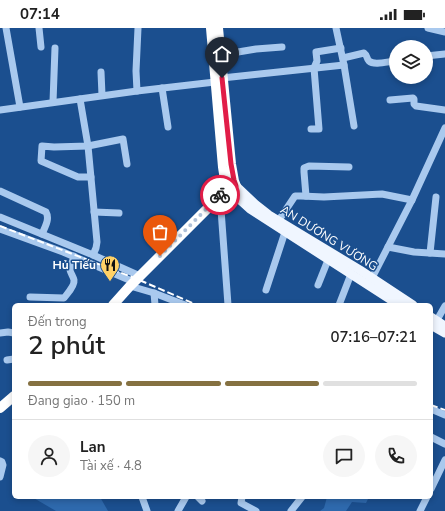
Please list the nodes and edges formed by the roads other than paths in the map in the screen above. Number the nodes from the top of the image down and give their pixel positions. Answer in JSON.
{"nodes":[{"id":1,"x":6,"y":28,"type":"edge"},
{"id":2,"x":39,"y":28,"type":"edge"},
{"id":3,"x":138,"y":28,"type":"edge"},
{"id":4,"x":210,"y":28,"type":"edge"},
{"id":5,"x":218,"y":28,"type":"edge"},
{"id":6,"x":336,"y":28,"type":"edge"},
{"id":7,"x":428,"y":28,"type":"edge"},
{"id":8,"x":445,"y":32,"type":"edge"},
{"id":9,"x":282,"y":46,"type":"dead end"},
{"id":10,"x":40,"y":47,"type":"dead end"},
{"id":11,"x":55,"y":48,"type":"dead end"},
{"id":12,"x":341,"y":48,"type":"junction"},
{"id":13,"x":220,"y":55,"type":"junction"},
{"id":14,"x":344,"y":61,"type":"junction"},
{"id":15,"x":389,"y":61,"type":"edge"},
{"id":16,"x":314,"y":68,"type":"junction"},
{"id":17,"x":101,"y":72,"type":"dead end"},
{"id":18,"x":219,"y":80,"type":"junction"},
{"id":19,"x":162,"y":88,"type":"junction"},
{"id":20,"x":137,"y":90,"type":"junction"},
{"id":21,"x":102,"y":95,"type":"junction"},
{"id":22,"x":80,"y":99,"type":"junction"},
{"id":23,"x":390,"y":100,"type":"dead end"},
{"id":24,"x":52,"y":102,"type":"junction"},
{"id":25,"x":20,"y":107,"type":"junction"},
{"id":26,"x":0,"y":110,"type":"edge"},
{"id":27,"x":445,"y":110,"type":"edge"},
{"id":28,"x":354,"y":126,"type":"dead end"},
{"id":29,"x":168,"y":127,"type":"dead end"},
{"id":30,"x":445,"y":128,"type":"edge"},
{"id":31,"x":311,"y":129,"type":"dead end"},
{"id":32,"x":88,"y":146,"type":"junction"},
{"id":33,"x":127,"y":164,"type":"dead end"},
{"id":34,"x":349,"y":167,"type":"dead end"},
{"id":35,"x":91,"y":178,"type":"junction"},
{"id":36,"x":233,"y":188,"type":"junction"},
{"id":37,"x":0,"y":191,"type":"edge"},
{"id":38,"x":220,"y":196,"type":"junction"},
{"id":39,"x":306,"y":196,"type":"junction"},
{"id":40,"x":436,"y":197,"type":"dead end"},
{"id":41,"x":412,"y":200,"type":"junction"},
{"id":42,"x":94,"y":212,"type":"junction"},
{"id":43,"x":119,"y":213,"type":"dead end"},
{"id":44,"x":0,"y":217,"type":"edge"},
{"id":45,"x":279,"y":220,"type":"junction"},
{"id":46,"x":0,"y":229,"type":"edge"},
{"id":47,"x":285,"y":232,"type":"junction"},
{"id":48,"x":42,"y":234,"type":"junction"},
{"id":49,"x":388,"y":247,"type":"junction"},
{"id":50,"x":430,"y":253,"type":"junction"},
{"id":51,"x":445,"y":254,"type":"edge"},
{"id":52,"x":93,"y":255,"type":"junction"},
{"id":53,"x":74,"y":256,"type":"junction"},
{"id":54,"x":328,"y":260,"type":"junction"},
{"id":55,"x":351,"y":274,"type":"junction"},
{"id":56,"x":372,"y":278,"type":"junction"},
{"id":57,"x":135,"y":281,"type":"junction"},
{"id":58,"x":318,"y":285,"type":"dead end"},
{"id":59,"x":266,"y":290,"type":"dead end"},
{"id":60,"x":154,"y":293,"type":"junction"},
{"id":61,"x":30,"y":297,"type":"dead end"},
{"id":62,"x":115,"y":303,"type":"edge"},
{"id":63,"x":155,"y":303,"type":"edge"},
{"id":64,"x":180,"y":303,"type":"edge"},
{"id":65,"x":228,"y":303,"type":"edge"},
{"id":66,"x":340,"y":303,"type":"edge"},
{"id":67,"x":396,"y":303,"type":"edge"},
{"id":68,"x":409,"y":303,"type":"edge"},
{"id":69,"x":445,"y":306,"type":"edge"},
{"id":70,"x":433,"y":321,"type":"edge"},
{"id":71,"x":445,"y":326,"type":"edge"},
{"id":72,"x":0,"y":333,"type":"edge"},
{"id":73,"x":12,"y":333,"type":"edge"},
{"id":74,"x":445,"y":333,"type":"edge"},
{"id":75,"x":12,"y":398,"type":"edge"},
{"id":76,"x":0,"y":408,"type":"edge"},
{"id":77,"x":433,"y":410,"type":"edge"},
{"id":78,"x":445,"y":415,"type":"edge"},
{"id":79,"x":433,"y":438,"type":"edge"},
{"id":80,"x":445,"y":444,"type":"edge"},
{"id":81,"x":445,"y":460,"type":"edge"},
{"id":82,"x":0,"y":461,"type":"edge"},
{"id":83,"x":0,"y":477,"type":"edge"},
{"id":84,"x":433,"y":485,"type":"edge"},
{"id":85,"x":143,"y":499,"type":"edge"},
{"id":86,"x":185,"y":499,"type":"edge"},
{"id":87,"x":242,"y":499,"type":"edge"},
{"id":88,"x":300,"y":499,"type":"edge"},
{"id":89,"x":426,"y":499,"type":"edge"},
{"id":90,"x":147,"y":511,"type":"edge"},
{"id":91,"x":178,"y":511,"type":"edge"},
{"id":92,"x":256,"y":511,"type":"edge"},
{"id":93,"x":291,"y":511,"type":"edge"},
{"id":94,"x":420,"y":511,"type":"edge"}],
"edges":[{"from":1,"to":25,"type":"street"},
{"from":2,"to":10,"type":"street"},
{"from":3,"to":20,"type":"street"},
{"from":4,"to":18,"type":"highway"},
{"from":5,"to":13,"type":"highway"},
{"from":6,"to":12,"type":"street"},
{"from":7,"to":8,"type":"street"},
{"from":9,"to":13,"type":"street"},
{"from":11,"to":24,"type":"street"},
{"from":12,"to":14,"type":"street"},
{"from":12,"to":16,"type":"street"},
{"from":13,"to":18,"type":"highway"},
{"from":14,"to":15,"type":"street"},
{"from":14,"to":16,"type":"street"},
{"from":14,"to":28,"type":"street"},
{"from":16,"to":18,"type":"street"},
{"from":16,"to":31,"type":"street"},
{"from":17,"to":21,"type":"street"},
{"from":18,"to":19,"type":"street"},
{"from":18,"to":36,"type":"highway"},
{"from":19,"to":20,"type":"street"},
{"from":19,"to":29,"type":"street"},
{"from":20,"to":21,"type":"street"},
{"from":21,"to":22,"type":"street"},
{"from":22,"to":24,"type":"street"},
{"from":22,"to":32,"type":"street"},
{"from":23,"to":27,"type":"street"},
{"from":24,"to":25,"type":"street"},
{"from":25,"to":26,"type":"street"},
{"from":30,"to":41,"type":"street"},
{"from":32,"to":33,"type":"street"},
{"from":32,"to":35,"type":"street"},
{"from":32,"to":35,"type":"street"},
{"from":34,"to":39,"type":"street"},
{"from":35,"to":42,"type":"street"},
{"from":36,"to":38,"type":"highway"},
{"from":36,"to":45,"type":"main road","name":"AN DƯƠNG VƯƠNG"},
{"from":36,"to":47,"type":"main road","name":"AN DƯƠNG VƯƠNG"},
{"from":37,"to":48,"type":"street"},
{"from":38,"to":57,"type":"highway"},
{"from":38,"to":65,"type":"street"},
{"from":39,"to":41,"type":"street"},
{"from":39,"to":45,"type":"street"},
{"from":40,"to":50,"type":"street"},
{"from":41,"to":49,"type":"street"},
{"from":42,"to":43,"type":"street"},
{"from":42,"to":52,"type":"street"},
{"from":44,"to":48,"type":"street"},
{"from":45,"to":56,"type":"main road","name":"AN DƯƠNG VƯƠNG"},
{"from":46,"to":53,"type":"street"},
{"from":47,"to":54,"type":"main road","name":"AN DƯƠNG VƯƠNG"},
{"from":47,"to":59,"type":"street"},
{"from":48,"to":52,"type":"street"},
{"from":49,"to":50,"type":"street"},
{"from":49,"to":56,"type":"street"},
{"from":50,"to":51,"type":"street"},
{"from":52,"to":57,"type":"street"},
{"from":53,"to":57,"type":"street"},
{"from":53,"to":61,"type":"street"},
{"from":54,"to":55,"type":"main road","name":"AN DƯƠNG VƯƠNG"},
{"from":54,"to":58,"type":"street"},
{"from":55,"to":66,"type":"street"},
{"from":55,"to":67,"type":"main road","name":"AN DƯƠNG VƯƠNG"},
{"from":56,"to":68,"type":"main road","name":"AN DƯƠNG VƯƠNG"},
{"from":57,"to":60,"type":"street"},
{"from":57,"to":62,"type":"highway"},
{"from":60,"to":63,"type":"street"},
{"from":60,"to":64,"type":"street"},
{"from":69,"to":70,"type":"street"},
{"from":70,"to":71,"type":"main road"},
{"from":70,"to":74,"type":"main road"},
{"from":72,"to":73,"type":"street"},
{"from":75,"to":76,"type":"highway"},
{"from":77,"to":78,"type":"street"},
{"from":79,"to":80,"type":"street"},
{"from":81,"to":84,"type":"street"},
{"from":82,"to":83,"type":"street"},
{"from":85,"to":90,"type":"street"},
{"from":86,"to":91,"type":"street"},
{"from":87,"to":92,"type":"street"},
{"from":88,"to":93,"type":"street"},
{"from":89,"to":94,"type":"street"}]}
